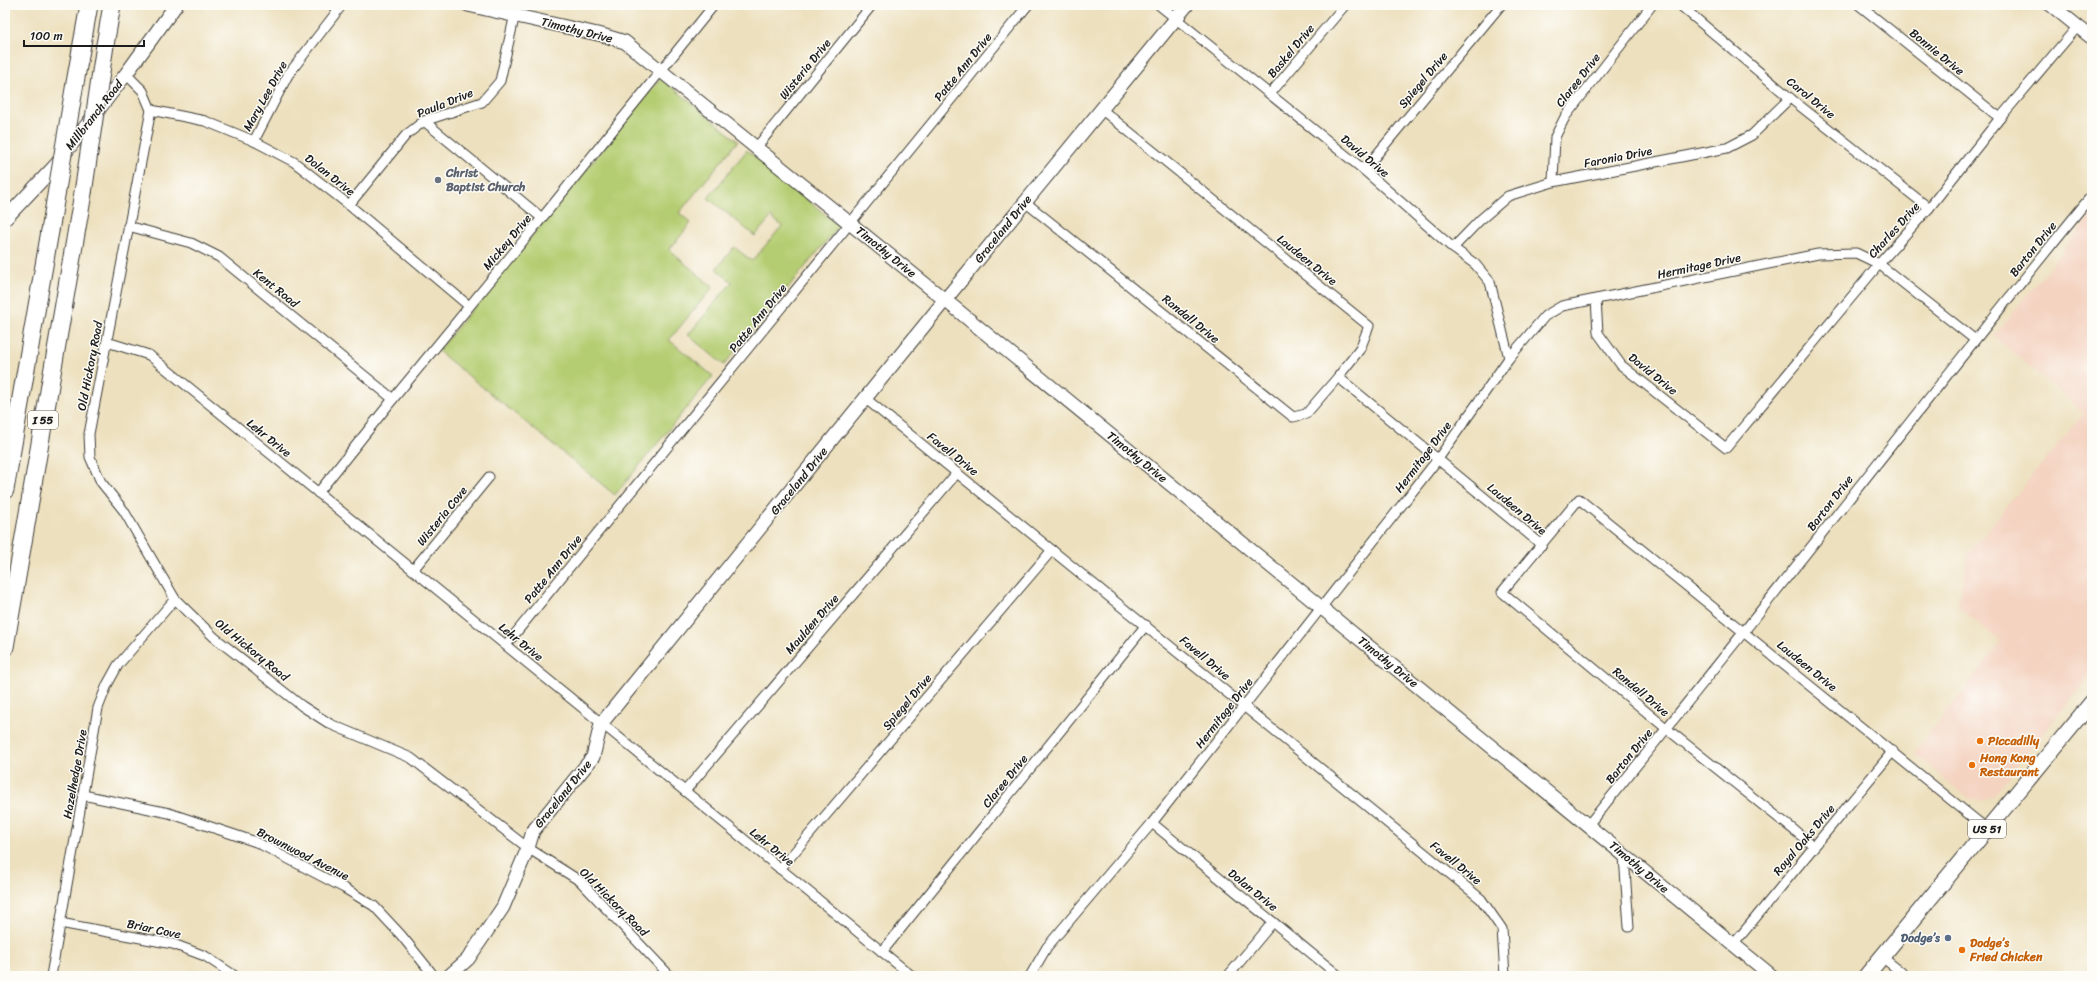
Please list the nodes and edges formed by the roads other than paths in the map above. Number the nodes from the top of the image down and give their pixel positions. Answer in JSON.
{"nodes":[{"id":1,"x":89,"y":5,"type":"edge"},
{"id":2,"x":112,"y":5,"type":"edge"},
{"id":3,"x":176,"y":5,"type":"edge"},
{"id":4,"x":342,"y":5,"type":"edge"},
{"id":5,"x":468,"y":5,"type":"edge"},
{"id":6,"x":714,"y":5,"type":"edge"},
{"id":7,"x":872,"y":5,"type":"edge"},
{"id":8,"x":1028,"y":5,"type":"edge"},
{"id":9,"x":1160,"y":5,"type":"edge"},
{"id":10,"x":1187,"y":5,"type":"edge"},
{"id":11,"x":1345,"y":5,"type":"edge"},
{"id":12,"x":1501,"y":5,"type":"edge"},
{"id":13,"x":1652,"y":5,"type":"edge"},
{"id":14,"x":1680,"y":5,"type":"edge"},
{"id":15,"x":1859,"y":5,"type":"edge"},
{"id":16,"x":2051,"y":5,"type":"edge"},
{"id":17,"x":516,"y":10,"type":"edge"},
{"id":18,"x":1176,"y":18,"type":"junction"},
{"id":19,"x":2078,"y":26,"type":"junction"},
{"id":20,"x":2092,"y":38,"type":"edge"},
{"id":21,"x":660,"y":70,"type":"junction"},
{"id":22,"x":126,"y":74,"type":"junction"},
{"id":23,"x":1270,"y":94,"type":"junction"},
{"id":24,"x":1790,"y":98,"type":"junction"},
{"id":25,"x":1101,"y":109,"type":"junction"},
{"id":26,"x":151,"y":110,"type":"junction"},
{"id":27,"x":2000,"y":118,"type":"junction"},
{"id":28,"x":424,"y":121,"type":"junction"},
{"id":29,"x":254,"y":141,"type":"junction"},
{"id":30,"x":756,"y":148,"type":"junction"},
{"id":31,"x":1364,"y":170,"type":"junction"},
{"id":32,"x":1553,"y":182,"type":"junction"},
{"id":33,"x":2092,"y":195,"type":"edge"},
{"id":34,"x":1025,"y":202,"type":"junction"},
{"id":35,"x":349,"y":205,"type":"junction"},
{"id":36,"x":1929,"y":208,"type":"junction"},
{"id":37,"x":542,"y":218,"type":"junction"},
{"id":38,"x":5,"y":219,"type":"edge"},
{"id":39,"x":850,"y":223,"type":"junction"},
{"id":40,"x":128,"y":226,"type":"junction"},
{"id":41,"x":1453,"y":248,"type":"junction"},
{"id":42,"x":1879,"y":264,"type":"junction"},
{"id":43,"x":945,"y":300,"type":"junction"},
{"id":44,"x":1596,"y":300,"type":"junction"},
{"id":45,"x":468,"y":306,"type":"junction"},
{"id":46,"x":1974,"y":339,"type":"junction"},
{"id":47,"x":107,"y":342,"type":"junction"},
{"id":48,"x":1509,"y":358,"type":"junction"},
{"id":49,"x":1338,"y":377,"type":"junction"},
{"id":50,"x":393,"y":399,"type":"junction"},
{"id":51,"x":866,"y":399,"type":"junction"},
{"id":52,"x":1726,"y":448,"type":"joint"},
{"id":53,"x":1438,"y":459,"type":"junction"},
{"id":54,"x":957,"y":473,"type":"junction"},
{"id":55,"x":489,"y":477,"type":"dead end"},
{"id":56,"x":5,"y":490,"type":"edge"},
{"id":57,"x":318,"y":493,"type":"junction"},
{"id":58,"x":1542,"y":545,"type":"junction"},
{"id":59,"x":1052,"y":550,"type":"junction"},
{"id":60,"x":413,"y":570,"type":"junction"},
{"id":61,"x":175,"y":599,"type":"junction"},
{"id":62,"x":1322,"y":607,"type":"junction"},
{"id":63,"x":1146,"y":625,"type":"junction"},
{"id":64,"x":1745,"y":631,"type":"junction"},
{"id":65,"x":506,"y":645,"type":"junction"},
{"id":66,"x":5,"y":647,"type":"edge"},
{"id":67,"x":2092,"y":702,"type":"edge"},
{"id":68,"x":1244,"y":707,"type":"junction"},
{"id":69,"x":601,"y":724,"type":"junction"},
{"id":70,"x":1667,"y":729,"type":"junction"},
{"id":71,"x":1893,"y":751,"type":"junction"},
{"id":72,"x":685,"y":791,"type":"junction"},
{"id":73,"x":83,"y":795,"type":"junction"},
{"id":74,"x":1152,"y":822,"type":"junction"},
{"id":75,"x":1588,"y":825,"type":"junction"},
{"id":76,"x":1987,"y":829,"type":"junction"},
{"id":77,"x":1814,"y":846,"type":"junction"},
{"id":78,"x":528,"y":848,"type":"junction"},
{"id":79,"x":1624,"y":856,"type":"junction"},
{"id":80,"x":780,"y":869,"type":"junction"},
{"id":81,"x":1273,"y":922,"type":"junction"},
{"id":82,"x":60,"y":923,"type":"junction"},
{"id":83,"x":1629,"y":927,"type":"dead end"},
{"id":84,"x":1733,"y":944,"type":"junction"},
{"id":85,"x":882,"y":952,"type":"junction"},
{"id":86,"x":1882,"y":957,"type":"junction"},
{"id":87,"x":51,"y":976,"type":"edge"},
{"id":88,"x":235,"y":976,"type":"edge"},
{"id":89,"x":434,"y":976,"type":"edge"},
{"id":90,"x":448,"y":976,"type":"edge"},
{"id":91,"x":670,"y":976,"type":"edge"},
{"id":92,"x":912,"y":976,"type":"edge"},
{"id":93,"x":1030,"y":976,"type":"edge"},
{"id":94,"x":1228,"y":976,"type":"edge"},
{"id":95,"x":1339,"y":976,"type":"edge"},
{"id":96,"x":1505,"y":976,"type":"edge"},
{"id":97,"x":1772,"y":976,"type":"edge"},
{"id":98,"x":1866,"y":976,"type":"edge"},
{"id":99,"x":1906,"y":976,"type":"edge"}],
"edges":[{"from":1,"to":56,"type":"highway","number":"I 55","bridge":true},
{"from":2,"to":66,"type":"highway","number":"I 55","bridge":true},
{"from":3,"to":22,"type":"street","name":"Millbranch Road"},
{"from":4,"to":29,"type":"street","name":"Mary Lee Drive"},
{"from":5,"to":17,"type":"street","name":"Timothy Drive"},
{"from":6,"to":21,"type":"street","name":"Mickey Drive"},
{"from":7,"to":30,"type":"street","name":"Wisteria Drive"},
{"from":8,"to":39,"type":"street","name":"Patte Ann Drive"},
{"from":9,"to":18,"type":"street","name":"David Drive"},
{"from":10,"to":18,"type":"street","name":"Graceland Drive"},
{"from":11,"to":23,"type":"street","name":"Baskel Drive"},
{"from":12,"to":31,"type":"street","name":"Spiegel Drive"},
{"from":13,"to":32,"type":"street","name":"Claree Drive"},
{"from":14,"to":24,"type":"street","name":"Carol Drive"},
{"from":15,"to":27,"type":"street","name":"Bonnie Drive"},
{"from":16,"to":19,"type":"street"},
{"from":17,"to":21,"type":"street","name":"Timothy Drive"},
{"from":17,"to":28,"type":"street","name":"Paula Drive"},
{"from":18,"to":23,"type":"street","name":"David Drive"},
{"from":18,"to":25,"type":"street","name":"Graceland Drive"},
{"from":19,"to":20,"type":"street"},
{"from":19,"to":27,"type":"street","name":"Charles Drive"},
{"from":21,"to":30,"type":"street","name":"Timothy Drive"},
{"from":21,"to":37,"type":"street","name":"Mickey Drive"},
{"from":22,"to":26,"type":"street"},
{"from":22,"to":38,"type":"street","name":"Millbranch Road"},
{"from":23,"to":31,"type":"street","name":"David Drive"},
{"from":24,"to":32,"type":"street","name":"Faronia Drive"},
{"from":24,"to":36,"type":"street","name":"Carol Drive"},
{"from":25,"to":34,"type":"street","name":"Graceland Drive"},
{"from":25,"to":49,"type":"street","name":"Laudeen Drive"},
{"from":26,"to":29,"type":"street","name":"Dolan Drive"},
{"from":26,"to":40,"type":"street","name":"Old Hickory Road"},
{"from":27,"to":36,"type":"street","name":"Charles Drive"},
{"from":28,"to":35,"type":"street","name":"Paula Drive"},
{"from":28,"to":37,"type":"street"},
{"from":29,"to":35,"type":"street","name":"Dolan Drive"},
{"from":30,"to":39,"type":"street","name":"Timothy Drive"},
{"from":31,"to":41,"type":"street","name":"David Drive"},
{"from":32,"to":41,"type":"street","name":"Faronia Drive"},
{"from":33,"to":46,"type":"street","name":"Barton Drive"},
{"from":34,"to":43,"type":"street","name":"Graceland Drive"},
{"from":34,"to":49,"type":"street","name":"Randall Drive"},
{"from":35,"to":45,"type":"street","name":"Dolan Drive"},
{"from":36,"to":42,"type":"street","name":"Charles Drive"},
{"from":37,"to":45,"type":"street","name":"Mickey Drive"},
{"from":39,"to":43,"type":"street","name":"Timothy Drive"},
{"from":39,"to":65,"type":"street","name":"Patte Ann Drive"},
{"from":40,"to":47,"type":"street","name":"Old Hickory Road"},
{"from":40,"to":50,"type":"street","name":"Kent Road"},
{"from":41,"to":48,"type":"street","name":"David Drive"},
{"from":42,"to":44,"type":"street","name":"Hermitage Drive"},
{"from":42,"to":46,"type":"street","name":"Hermitage Drive"},
{"from":42,"to":52,"type":"street","name":"Charles Drive"},
{"from":43,"to":51,"type":"street","name":"Graceland Drive"},
{"from":43,"to":62,"type":"street","name":"Timothy Drive"},
{"from":44,"to":48,"type":"street","name":"Hermitage Drive"},
{"from":44,"to":52,"type":"street","name":"David Drive"},
{"from":45,"to":50,"type":"street","name":"Mickey Drive"},
{"from":46,"to":64,"type":"street","name":"Barton Drive"},
{"from":47,"to":57,"type":"street","name":"Lehr Drive"},
{"from":47,"to":61,"type":"street","name":"Old Hickory Road"},
{"from":48,"to":53,"type":"street","name":"Hermitage Drive"},
{"from":49,"to":53,"type":"street","name":"Laudeen Drive"},
{"from":50,"to":57,"type":"street","name":"Mickey Drive"},
{"from":51,"to":54,"type":"street","name":"Favell Drive"},
{"from":51,"to":69,"type":"street","name":"Graceland Drive"},
{"from":53,"to":58,"type":"street","name":"Laudeen Drive"},
{"from":53,"to":62,"type":"street","name":"Hermitage Drive"},
{"from":54,"to":59,"type":"street","name":"Favell Drive"},
{"from":54,"to":72,"type":"street","name":"Maulden Drive"},
{"from":55,"to":60,"type":"street","name":"Wisteria Cove"},
{"from":57,"to":60,"type":"street","name":"Lehr Drive"},
{"from":58,"to":64,"type":"street","name":"Laudeen Drive"},
{"from":58,"to":70,"type":"street","name":"Randall Drive"},
{"from":59,"to":63,"type":"street","name":"Favell Drive"},
{"from":59,"to":80,"type":"street","name":"Spiegel Drive"},
{"from":60,"to":65,"type":"street","name":"Lehr Drive"},
{"from":61,"to":73,"type":"street","name":"Hazelhedge Drive"},
{"from":61,"to":78,"type":"street","name":"Old Hickory Road"},
{"from":62,"to":68,"type":"street","name":"Hermitage Drive"},
{"from":62,"to":75,"type":"street","name":"Timothy Drive"},
{"from":63,"to":68,"type":"street","name":"Favell Drive"},
{"from":63,"to":85,"type":"street","name":"Claree Drive"},
{"from":64,"to":70,"type":"street","name":"Barton Drive"},
{"from":64,"to":71,"type":"street","name":"Laudeen Drive"},
{"from":65,"to":69,"type":"street","name":"Lehr Drive"},
{"from":67,"to":76,"type":"main road","number":"US 51"},
{"from":68,"to":74,"type":"street","name":"Hermitage Drive"},
{"from":68,"to":96,"type":"street","name":"Favell Drive"},
{"from":69,"to":72,"type":"street","name":"Lehr Drive"},
{"from":69,"to":78,"type":"street","name":"Graceland Drive"},
{"from":70,"to":75,"type":"street","name":"Barton Drive"},
{"from":70,"to":77,"type":"street","name":"Randall Drive"},
{"from":71,"to":76,"type":"street","name":"Laudeen Drive"},
{"from":71,"to":77,"type":"street","name":"Royal Oaks Drive"},
{"from":72,"to":80,"type":"street","name":"Lehr Drive"},
{"from":73,"to":82,"type":"street","name":"Hazelhedge Drive"},
{"from":73,"to":89,"type":"street","name":"Brownwood Avenue"},
{"from":74,"to":81,"type":"street","name":"Dolan Drive"},
{"from":74,"to":93,"type":"street","name":"Hermitage Drive"},
{"from":75,"to":79,"type":"street","name":"Timothy Drive"},
{"from":76,"to":86,"type":"main road","number":"US 51"},
{"from":77,"to":84,"type":"street","name":"Royal Oaks Drive"},
{"from":78,"to":90,"type":"street","name":"Graceland Drive"},
{"from":78,"to":91,"type":"street","name":"Old Hickory Road"},
{"from":79,"to":83,"type":"street"},
{"from":79,"to":84,"type":"street","name":"Timothy Drive"},
{"from":80,"to":85,"type":"street","name":"Lehr Drive"},
{"from":81,"to":94,"type":"street"},
{"from":81,"to":95,"type":"street","name":"Dolan Drive"},
{"from":82,"to":87,"type":"street","name":"Hazelhedge Drive"},
{"from":82,"to":88,"type":"street","name":"Briar Cove"},
{"from":84,"to":97,"type":"street","name":"Timothy Drive"},
{"from":85,"to":92,"type":"street","name":"Lehr Drive"},
{"from":86,"to":98,"type":"main road","number":"US 51"},
{"from":86,"to":99,"type":"street"}]}
